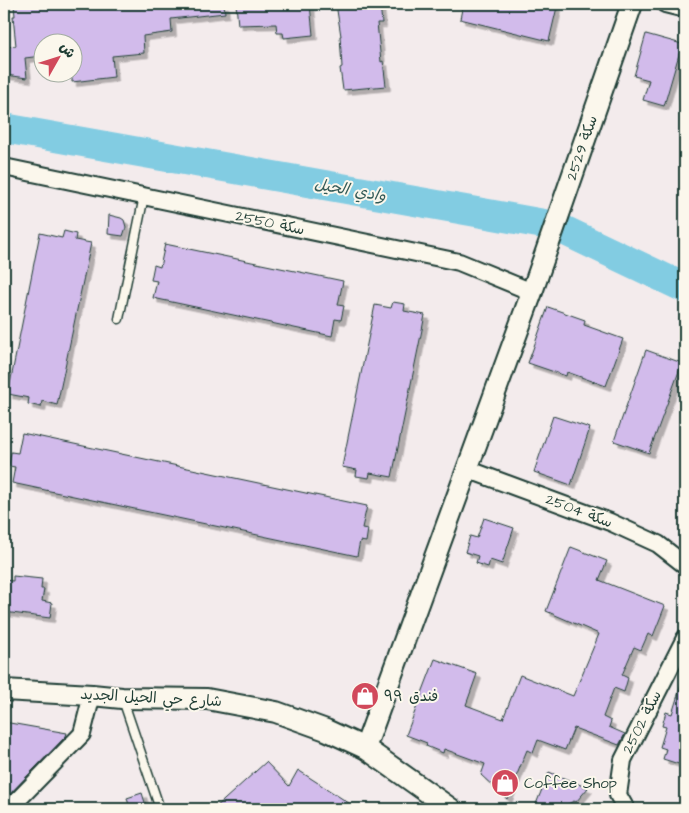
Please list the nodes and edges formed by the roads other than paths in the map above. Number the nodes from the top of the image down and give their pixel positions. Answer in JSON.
{"nodes":[{"id":1,"x":632,"y":4,"type":"edge"},
{"id":2,"x":665,"y":4,"type":"edge"},
{"id":3,"x":685,"y":9,"type":"edge"},
{"id":4,"x":5,"y":172,"type":"edge"},
{"id":5,"x":144,"y":196,"type":"junction"},
{"id":6,"x":532,"y":292,"type":"junction"},
{"id":7,"x":119,"y":319,"type":"dead end"},
{"id":8,"x":468,"y":469,"type":"junction"},
{"id":9,"x":685,"y":565,"type":"edge"},
{"id":10,"x":685,"y":638,"type":"edge"},
{"id":11,"x":4,"y":690,"type":"edge"},
{"id":12,"x":92,"y":695,"type":"junction"},
{"id":13,"x":122,"y":698,"type":"junction"},
{"id":14,"x":365,"y":748,"type":"junction"},
{"id":15,"x":9,"y":805,"type":"edge"},
{"id":16,"x":160,"y":809,"type":"edge"},
{"id":17,"x":451,"y":809,"type":"edge"},
{"id":18,"x":626,"y":809,"type":"edge"}],
"edges":[{"from":1,"to":6,"type":"street","name":"سكة 2529"},
{"from":2,"to":3,"type":"street"},
{"from":4,"to":5,"type":"street","name":"سكة 2550"},
{"from":5,"to":6,"type":"street","name":"سكة 2550"},
{"from":5,"to":7,"type":"lane"},
{"from":6,"to":8,"type":"street","name":"سكة 2529"},
{"from":8,"to":9,"type":"street","name":"سكة 2504"},
{"from":8,"to":14,"type":"street","name":"سكة 2529"},
{"from":10,"to":18,"type":"street","name":"سكة 2502"},
{"from":11,"to":12,"type":"street","name":"شارع حي الحيل الجديد"},
{"from":12,"to":13,"type":"street","name":"شارع حي الحيل الجديد"},
{"from":12,"to":15,"type":"street"},
{"from":13,"to":14,"type":"street","name":"شارع حي الحيل الجديد"},
{"from":13,"to":16,"type":"lane"},
{"from":14,"to":17,"type":"street","name":"شارع حي الحيل الجديد"}]}
